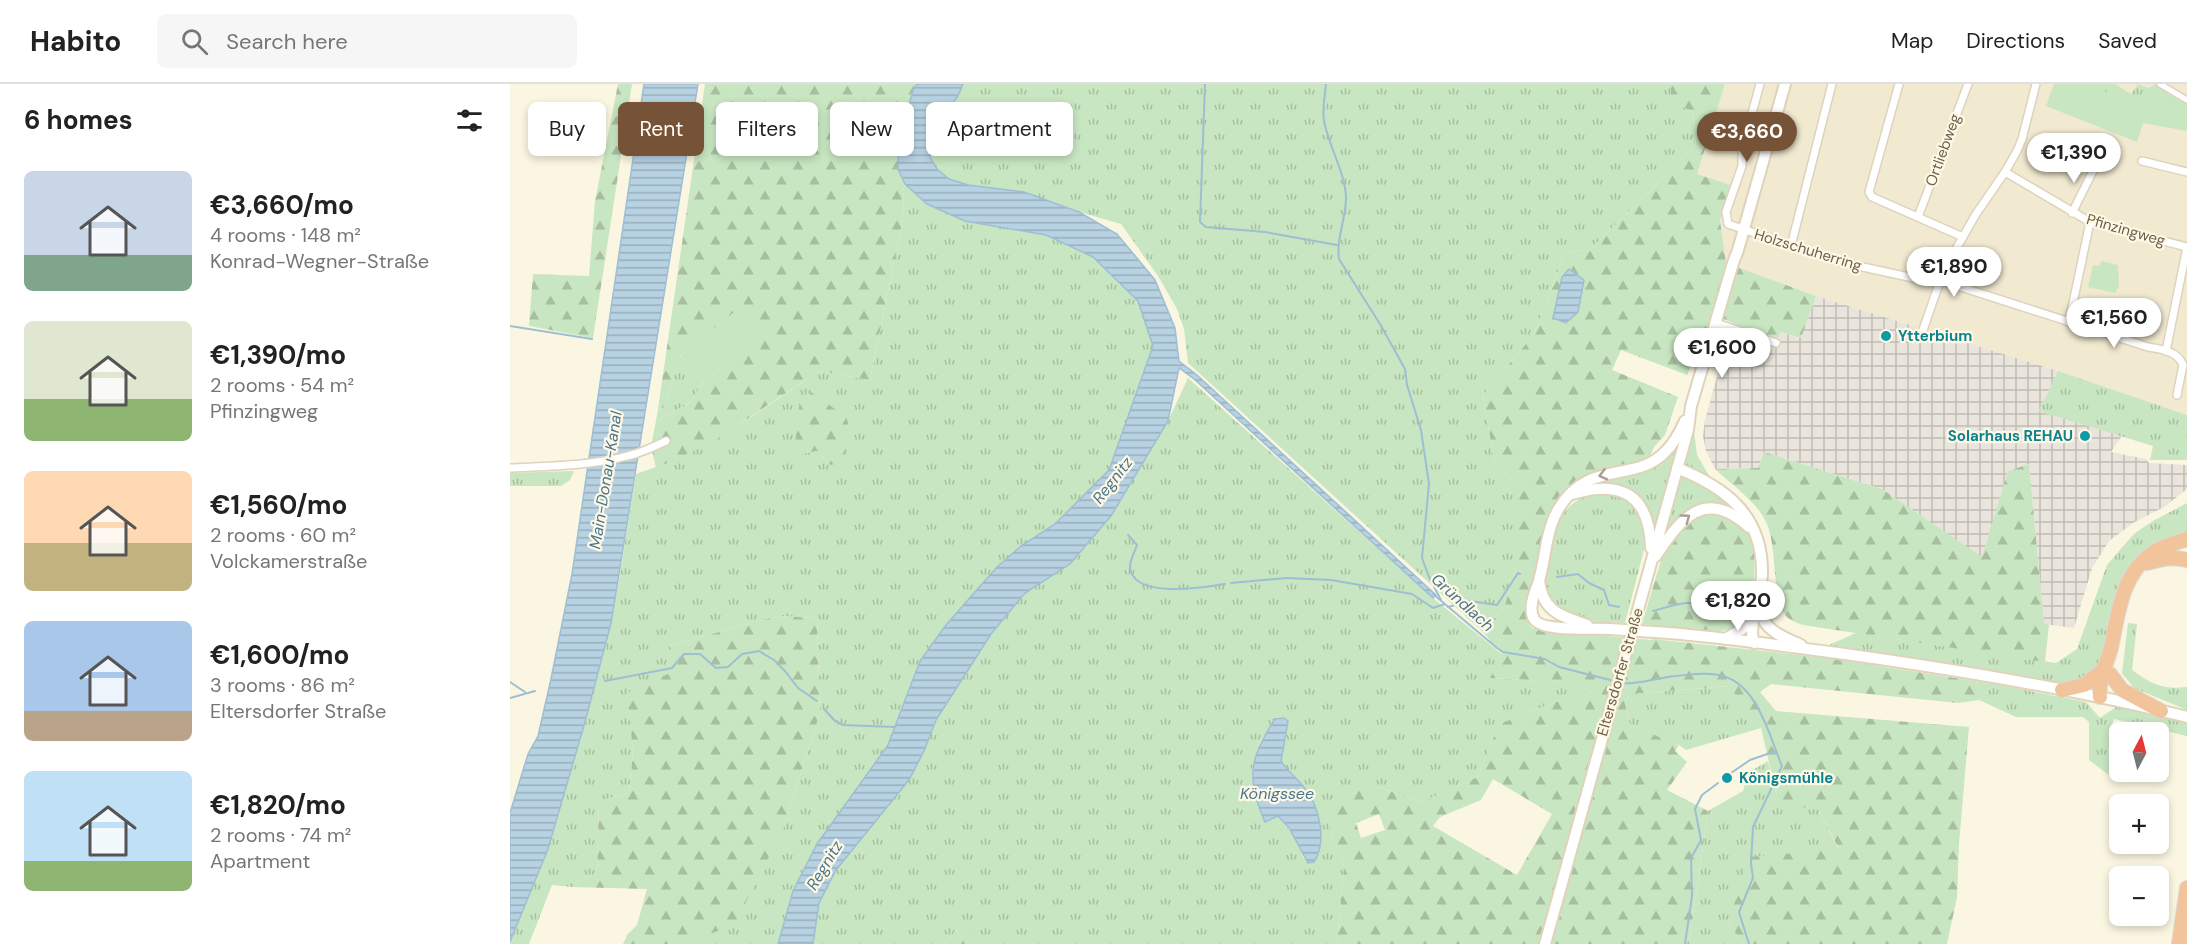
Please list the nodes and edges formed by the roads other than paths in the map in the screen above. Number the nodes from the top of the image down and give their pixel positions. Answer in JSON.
{"nodes":[{"id":1,"x":1760,"y":84,"type":"edge"},
{"id":2,"x":1785,"y":84,"type":"edge"},
{"id":3,"x":1832,"y":84,"type":"edge"},
{"id":4,"x":1899,"y":84,"type":"edge"},
{"id":5,"x":1968,"y":84,"type":"edge"},
{"id":6,"x":2036,"y":84,"type":"edge"},
{"id":7,"x":2160,"y":84,"type":"edge"},
{"id":8,"x":2187,"y":100,"type":"edge"},
{"id":9,"x":2142,"y":161,"type":"dead end"},
{"id":10,"x":2096,"y":165,"type":"dead end"},
{"id":11,"x":2005,"y":172,"type":"junction"},
{"id":12,"x":2187,"y":172,"type":"edge"},
{"id":13,"x":2072,"y":213,"type":"junction"},
{"id":14,"x":1918,"y":217,"type":"junction"},
{"id":15,"x":2090,"y":222,"type":"junction"},
{"id":16,"x":1744,"y":230,"type":"junction"},
{"id":17,"x":1963,"y":237,"type":"junction"},
{"id":18,"x":1791,"y":246,"type":"junction"},
{"id":19,"x":2187,"y":247,"type":"edge"},
{"id":20,"x":1939,"y":280,"type":"junction"},
{"id":21,"x":2069,"y":322,"type":"junction"},
{"id":22,"x":1719,"y":325,"type":"junction"},
{"id":23,"x":1923,"y":330,"type":"dead end"},
{"id":24,"x":1776,"y":344,"type":"dead end"},
{"id":25,"x":2166,"y":351,"type":"junction"},
{"id":26,"x":2177,"y":395,"type":"dead end"},
{"id":27,"x":1690,"y":413,"type":"junction"},
{"id":28,"x":1688,"y":430,"type":"junction"},
{"id":29,"x":666,"y":441,"type":"dead end"},
{"id":30,"x":510,"y":468,"type":"edge"},
{"id":31,"x":1677,"y":468,"type":"junction"},
{"id":32,"x":1571,"y":495,"type":"junction"},
{"id":33,"x":1756,"y":533,"type":"junction"},
{"id":34,"x":2187,"y":539,"type":"edge"},
{"id":35,"x":2187,"y":560,"type":"edge"},
{"id":36,"x":1651,"y":564,"type":"junction"},
{"id":37,"x":2139,"y":566,"type":"junction"},
{"id":38,"x":1539,"y":582,"type":"junction"},
{"id":39,"x":1758,"y":616,"type":"junction"},
{"id":40,"x":1596,"y":628,"type":"junction"},
{"id":41,"x":1725,"y":639,"type":"junction"},
{"id":42,"x":1754,"y":643,"type":"junction"},
{"id":43,"x":1820,"y":651,"type":"junction"},
{"id":44,"x":2106,"y":673,"type":"junction"},
{"id":45,"x":2062,"y":690,"type":"junction"},
{"id":46,"x":2102,"y":698,"type":"junction"},
{"id":47,"x":2161,"y":711,"type":"junction"},
{"id":48,"x":2187,"y":717,"type":"edge"},
{"id":49,"x":2187,"y":888,"type":"edge"},
{"id":50,"x":1545,"y":944,"type":"edge"},
{"id":51,"x":2178,"y":944,"type":"edge"}],
"edges":[{"from":1,"to":16,"type":"street"},
{"from":2,"to":16,"type":"main road","name":"Eltersdorfer Straße"},
{"from":3,"to":18,"type":"street"},
{"from":4,"to":14,"type":"street"},
{"from":5,"to":14,"type":"street","name":"Ortliebweg"},
{"from":6,"to":11,"type":"street"},
{"from":7,"to":8,"type":"street"},
{"from":9,"to":12,"type":"street"},
{"from":10,"to":13,"type":"street"},
{"from":11,"to":13,"type":"street","name":"Pfinzingweg"},
{"from":11,"to":17,"type":"street"},
{"from":13,"to":15,"type":"street","name":"Pfinzingweg"},
{"from":14,"to":17,"type":"street"},
{"from":15,"to":19,"type":"street","name":"Pfinzingweg"},
{"from":15,"to":21,"type":"street"},
{"from":16,"to":18,"type":"street","name":"Holzschuherring"},
{"from":16,"to":22,"type":"main road","name":"Eltersdorfer Straße"},
{"from":17,"to":20,"type":"street"},
{"from":18,"to":20,"type":"street","name":"Holzschuherring"},
{"from":19,"to":25,"type":"street"},
{"from":20,"to":21,"type":"street","name":"Holzschuherring"},
{"from":20,"to":23,"type":"street"},
{"from":21,"to":25,"type":"street","name":"Holzschuherring"},
{"from":22,"to":24,"type":"street"},
{"from":22,"to":27,"type":"main road","name":"Eltersdorfer Straße"},
{"from":22,"to":28,"type":"main road","name":"Eltersdorfer Straße"},
{"from":25,"to":26,"type":"street"},
{"from":27,"to":28,"type":"main road","name":"Eltersdorfer Straße"},
{"from":27,"to":32,"type":"main road","one_way":true},
{"from":28,"to":31,"type":"main road","name":"Eltersdorfer Straße"},
{"from":29,"to":30,"type":"street"},
{"from":31,"to":33,"type":"main road"},
{"from":31,"to":36,"type":"main road","name":"Eltersdorfer Straße"},
{"from":32,"to":36,"type":"main road"},
{"from":32,"to":38,"type":"main road"},
{"from":36,"to":33,"type":"main road","one_way":true},
{"from":33,"to":39,"type":"main road"},
{"from":34,"to":37,"type":"highway"},
{"from":35,"to":37,"type":"highway"},
{"from":36,"to":50,"type":"main road","name":"Eltersdorfer Straße"},
{"from":37,"to":44,"type":"highway"},
{"from":38,"to":40,"type":"main road"},
{"from":38,"to":40,"type":"main road"},
{"from":39,"to":41,"type":"main road"},
{"from":39,"to":42,"type":"main road"},
{"from":39,"to":43,"type":"main road"},
{"from":40,"to":41,"type":"main road","bridge":true},
{"from":41,"to":42,"type":"main road"},
{"from":42,"to":43,"type":"main road"},
{"from":43,"to":45,"type":"main road"},
{"from":44,"to":45,"type":"highway"},
{"from":44,"to":46,"type":"highway"},
{"from":44,"to":47,"type":"highway"},
{"from":45,"to":46,"type":"main road"},
{"from":46,"to":47,"type":"main road"},
{"from":47,"to":48,"type":"main road"},
{"from":49,"to":51,"type":"highway"}]}
